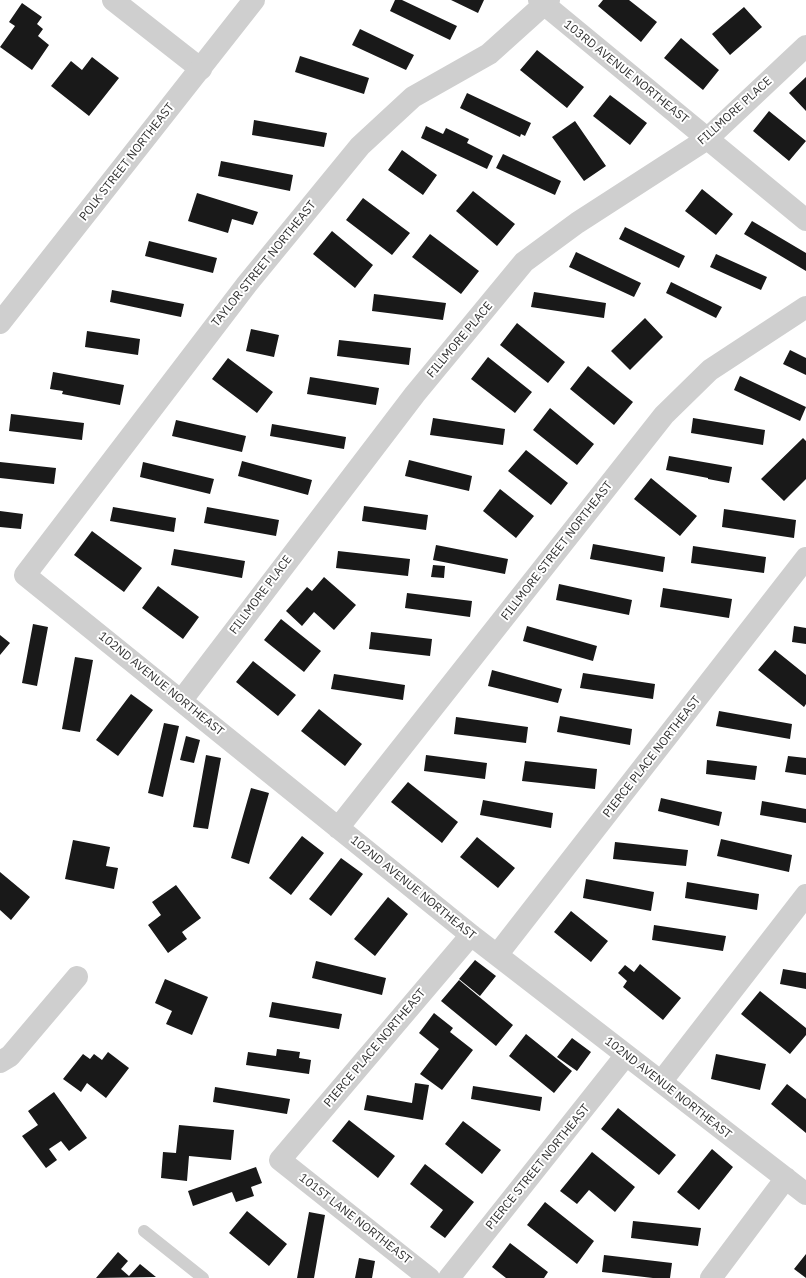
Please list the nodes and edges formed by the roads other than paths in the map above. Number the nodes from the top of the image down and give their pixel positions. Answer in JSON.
{"nodes":[{"id":1,"x":113,"y":0,"type":"edge"},
{"id":2,"x":254,"y":0,"type":"edge"},
{"id":3,"x":544,"y":1,"type":"edge"},
{"id":4,"x":806,"y":46,"type":"edge"},
{"id":5,"x":201,"y":69,"type":"junction"},
{"id":6,"x":708,"y":139,"type":"junction"},
{"id":7,"x":806,"y":220,"type":"edge"},
{"id":8,"x":806,"y":307,"type":"edge"},
{"id":9,"x":0,"y":323,"type":"edge"},
{"id":10,"x":806,"y":558,"type":"edge"},
{"id":11,"x":25,"y":575,"type":"joint"},
{"id":12,"x":181,"y":701,"type":"junction"},
{"id":13,"x":338,"y":828,"type":"junction"},
{"id":14,"x":806,"y":895,"type":"edge"},
{"id":15,"x":470,"y":935,"type":"junction"},
{"id":16,"x":498,"y":956,"type":"junction"},
{"id":17,"x":77,"y":977,"type":"dead end"},
{"id":18,"x":626,"y":1055,"type":"junction"},
{"id":19,"x":0,"y":1062,"type":"edge"},
{"id":20,"x":661,"y":1082,"type":"junction"},
{"id":21,"x":280,"y":1160,"type":"joint"},
{"id":22,"x":786,"y":1178,"type":"junction"},
{"id":23,"x":806,"y":1194,"type":"edge"},
{"id":24,"x":144,"y":1231,"type":"dead end"},
{"id":25,"x":203,"y":1278,"type":"edge"},
{"id":26,"x":430,"y":1278,"type":"edge"},
{"id":27,"x":449,"y":1278,"type":"edge"},
{"id":28,"x":712,"y":1278,"type":"edge"}],
"edges":[{"from":1,"to":5,"type":"street"},
{"from":2,"to":5,"type":"street","name":"POLK STREET NORTHEAST"},
{"from":3,"to":6,"type":"street","name":"103RD AVENUE NORTHEAST"},
{"from":3,"to":11,"type":"street","name":"TAYLOR STREET NORTHEAST"},
{"from":4,"to":6,"type":"street","name":"FILLMORE PLACE"},
{"from":5,"to":9,"type":"street","name":"POLK STREET NORTHEAST"},
{"from":6,"to":7,"type":"street","name":"103RD AVENUE NORTHEAST"},
{"from":6,"to":12,"type":"street","name":"FILLMORE PLACE"},
{"from":8,"to":13,"type":"street","name":"FILLMORE STREET NORTHEAST"},
{"from":10,"to":16,"type":"street","name":"PIERCE PLACE NORTHEAST"},
{"from":11,"to":12,"type":"street","name":"102ND AVENUE NORTHEAST"},
{"from":12,"to":13,"type":"street","name":"102ND AVENUE NORTHEAST"},
{"from":13,"to":15,"type":"street","name":"102ND AVENUE NORTHEAST"},
{"from":14,"to":20,"type":"street"},
{"from":15,"to":16,"type":"street","name":"102ND AVENUE NORTHEAST"},
{"from":15,"to":21,"type":"street","name":"PIERCE PLACE NORTHEAST"},
{"from":16,"to":18,"type":"street","name":"102ND AVENUE NORTHEAST"},
{"from":17,"to":19,"type":"street"},
{"from":18,"to":20,"type":"street","name":"102ND AVENUE NORTHEAST"},
{"from":18,"to":27,"type":"street","name":"PIERCE STREET NORTHEAST"},
{"from":20,"to":22,"type":"street","name":"102ND AVENUE NORTHEAST"},
{"from":21,"to":26,"type":"street","name":"101ST LANE NORTHEAST"},
{"from":22,"to":23,"type":"street","name":"102ND AVENUE NORTHEAST"},
{"from":22,"to":28,"type":"street"},
{"from":24,"to":25,"type":"lane"}]}
